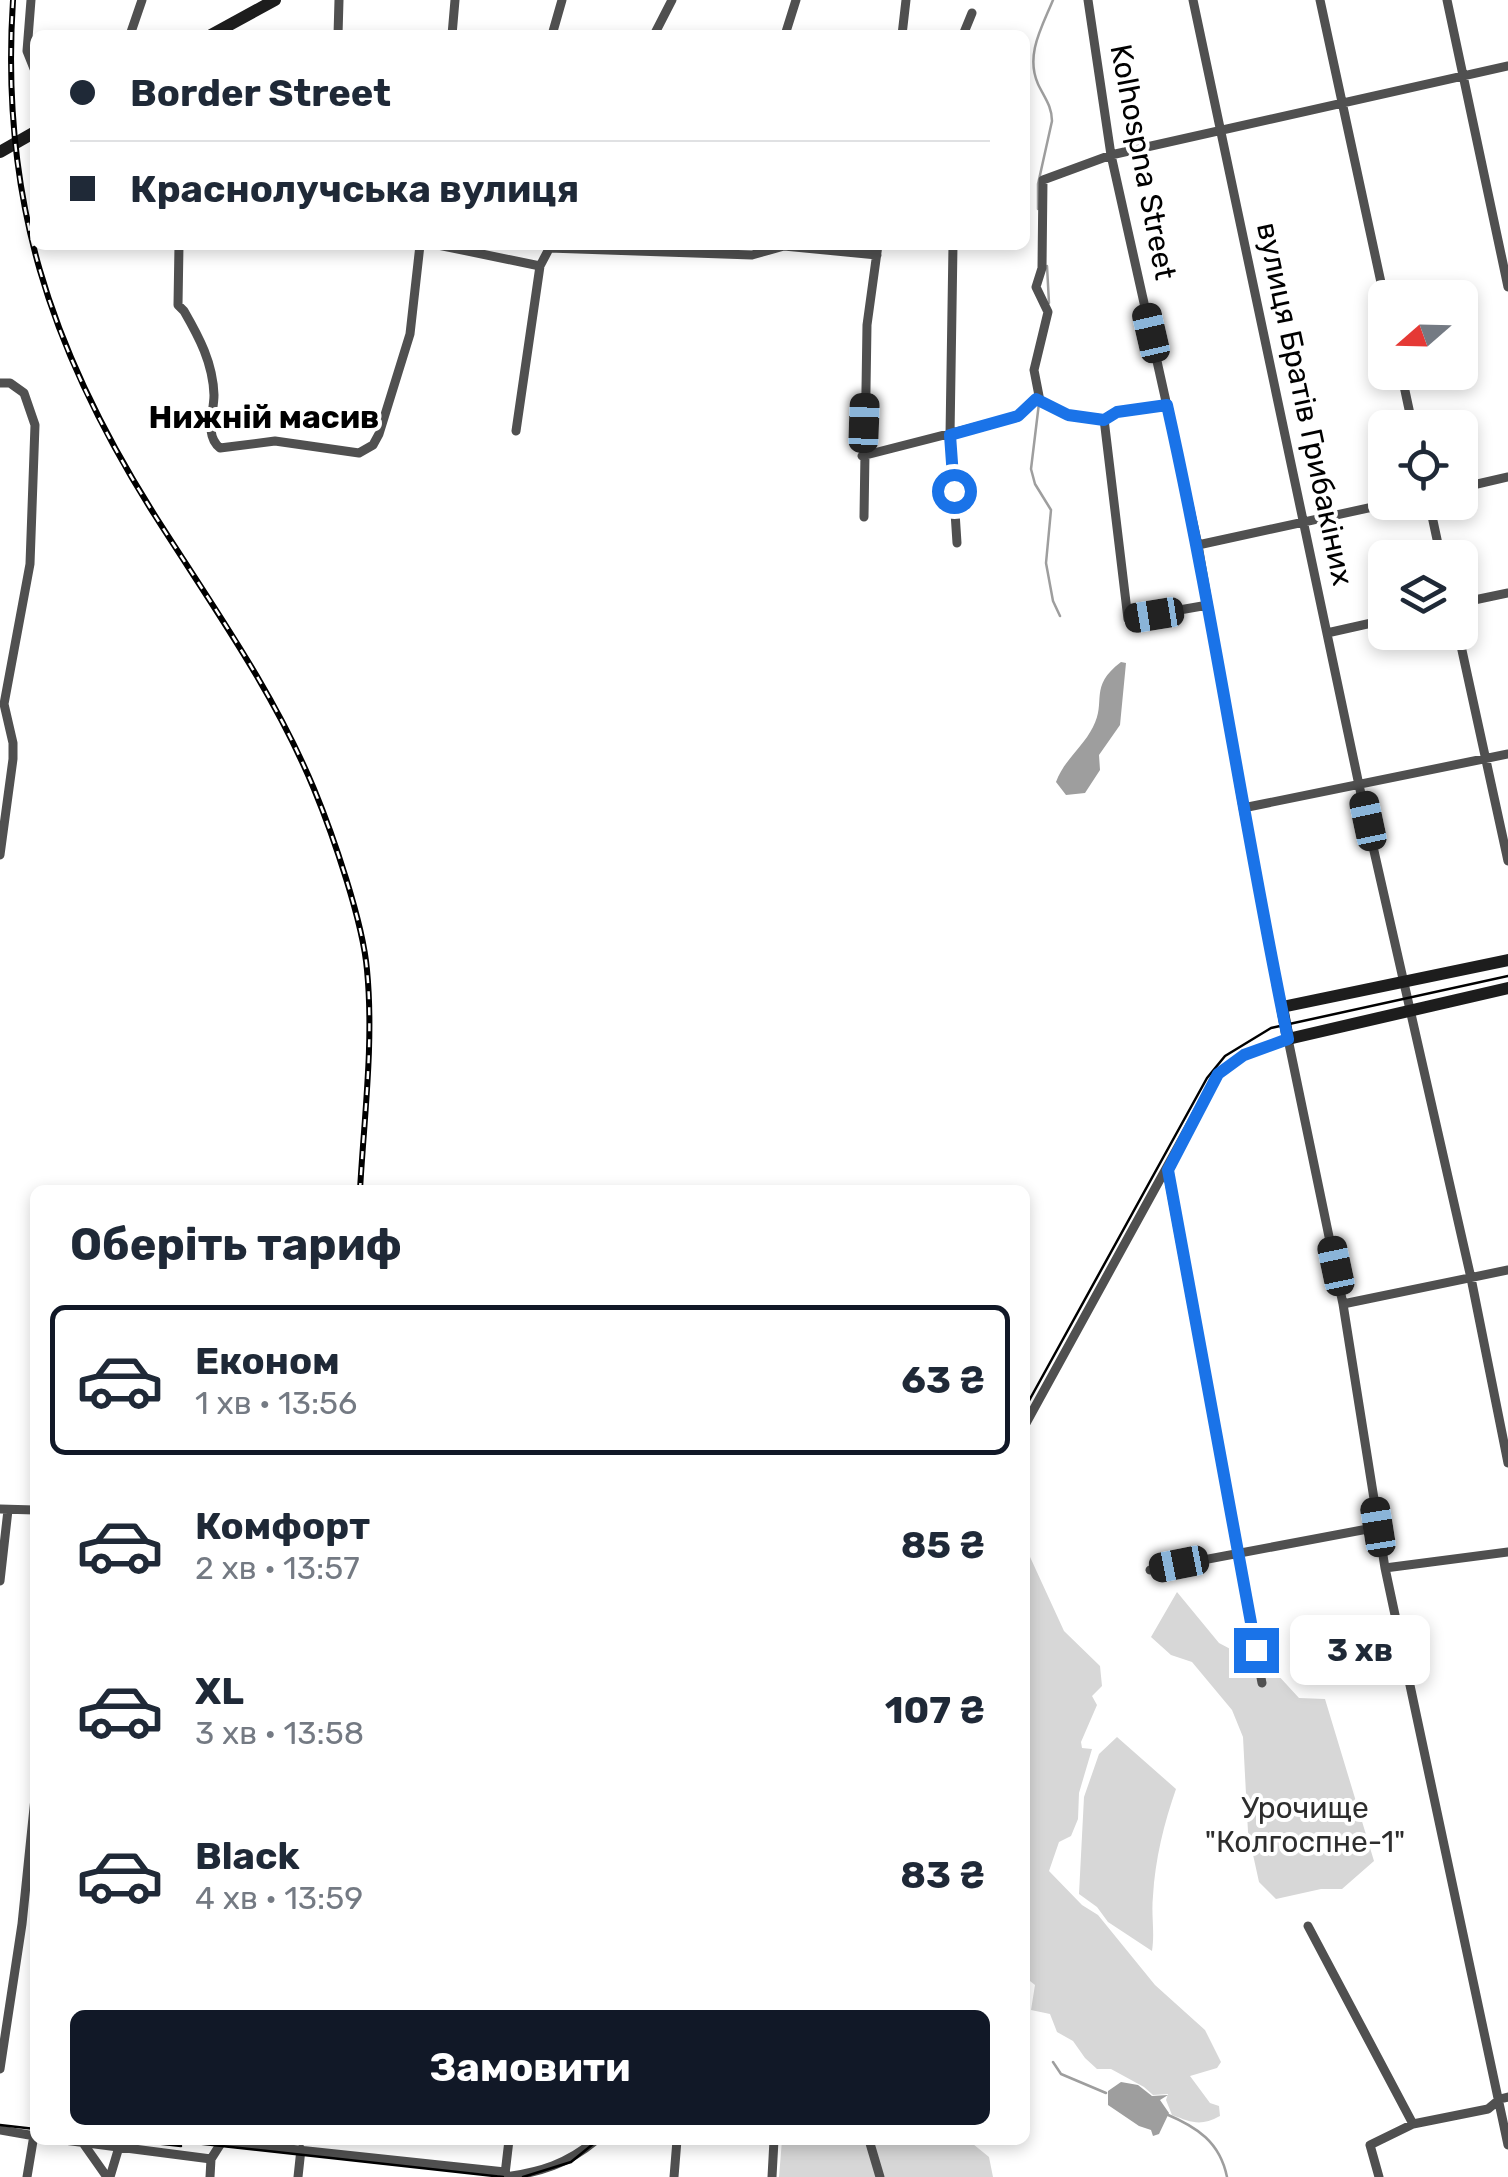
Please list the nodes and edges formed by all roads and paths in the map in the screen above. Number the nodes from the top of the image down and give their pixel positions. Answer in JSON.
{"nodes":[{"id":1,"x":31,"y":0,"type":"edge"},
{"id":2,"x":142,"y":0,"type":"edge"},
{"id":3,"x":275,"y":0,"type":"edge"},
{"id":4,"x":339,"y":0,"type":"edge"},
{"id":5,"x":455,"y":0,"type":"edge"},
{"id":6,"x":562,"y":0,"type":"edge"},
{"id":7,"x":672,"y":0,"type":"edge"},
{"id":8,"x":796,"y":0,"type":"edge"},
{"id":9,"x":906,"y":0,"type":"edge"},
{"id":10,"x":1088,"y":0,"type":"edge"},
{"id":11,"x":1193,"y":0,"type":"edge"},
{"id":12,"x":1320,"y":0,"type":"edge"},
{"id":13,"x":1446,"y":0,"type":"edge"},
{"id":14,"x":972,"y":13,"type":"dead end"},
{"id":15,"x":132,"y":30,"type":"edge"},
{"id":16,"x":220,"y":30,"type":"edge"},
{"id":17,"x":338,"y":30,"type":"edge"},
{"id":18,"x":452,"y":30,"type":"edge"},
{"id":19,"x":553,"y":30,"type":"edge"},
{"id":20,"x":657,"y":30,"type":"edge"},
{"id":21,"x":787,"y":30,"type":"edge"},
{"id":22,"x":903,"y":30,"type":"edge"},
{"id":23,"x":965,"y":30,"type":"edge"},
{"id":24,"x":30,"y":58,"type":"edge"},
{"id":25,"x":1508,"y":66,"type":"edge"},
{"id":26,"x":1463,"y":76,"type":"junction"},
{"id":27,"x":1342,"y":103,"type":"junction"},
{"id":28,"x":1223,"y":130,"type":"junction"},
{"id":29,"x":30,"y":135,"type":"edge"},
{"id":30,"x":0,"y":152,"type":"edge"},
{"id":31,"x":1111,"y":155,"type":"junction"},
{"id":32,"x":178,"y":250,"type":"edge"},
{"id":33,"x":419,"y":250,"type":"edge"},
{"id":34,"x":462,"y":250,"type":"edge"},
{"id":35,"x":497,"y":250,"type":"edge"},
{"id":36,"x":548,"y":250,"type":"edge"},
{"id":37,"x":727,"y":250,"type":"edge"},
{"id":38,"x":770,"y":250,"type":"edge"},
{"id":39,"x":878,"y":250,"type":"edge"},
{"id":40,"x":954,"y":250,"type":"edge"},
{"id":41,"x":496,"y":257,"type":"junction"},
{"id":42,"x":540,"y":266,"type":"junction"},
{"id":43,"x":1381,"y":280,"type":"edge"},
{"id":44,"x":1508,"y":287,"type":"edge"},
{"id":45,"x":0,"y":383,"type":"edge"},
{"id":46,"x":1040,"y":401,"type":"junction"},
{"id":47,"x":1167,"y":405,"type":"junction"},
{"id":48,"x":1104,"y":420,"type":"junction"},
{"id":49,"x":516,"y":431,"type":"dead end"},
{"id":50,"x":950,"y":435,"type":"junction"},
{"id":51,"x":862,"y":456,"type":"junction"},
{"id":52,"x":1508,"y":478,"type":"edge"},
{"id":53,"x":1478,"y":484,"type":"edge"},
{"id":54,"x":1368,"y":509,"type":"edge"},
{"id":55,"x":864,"y":517,"type":"dead end"},
{"id":56,"x":1304,"y":524,"type":"junction"},
{"id":57,"x":957,"y":543,"type":"dead end"},
{"id":58,"x":1198,"y":545,"type":"junction"},
{"id":59,"x":1508,"y":593,"type":"edge"},
{"id":60,"x":1478,"y":600,"type":"edge"},
{"id":61,"x":1208,"y":605,"type":"junction"},
{"id":62,"x":1368,"y":624,"type":"edge"},
{"id":63,"x":1327,"y":632,"type":"junction"},
{"id":64,"x":1462,"y":650,"type":"edge"},
{"id":65,"x":1508,"y":754,"type":"edge"},
{"id":66,"x":1487,"y":759,"type":"junction"},
{"id":67,"x":1360,"y":785,"type":"junction"},
{"id":68,"x":1243,"y":808,"type":"junction"},
{"id":69,"x":0,"y":855,"type":"edge"},
{"id":70,"x":1508,"y":861,"type":"edge"},
{"id":71,"x":1508,"y":960,"type":"edge"},
{"id":72,"x":1403,"y":981,"type":"junction"},
{"id":73,"x":1508,"y":988,"type":"edge"},
{"id":74,"x":1282,"y":1007,"type":"junction"},
{"id":75,"x":1410,"y":1011,"type":"junction"},
{"id":76,"x":1288,"y":1039,"type":"junction"},
{"id":77,"x":1168,"y":1170,"type":"junction"},
{"id":78,"x":1508,"y":1270,"type":"edge"},
{"id":79,"x":1471,"y":1278,"type":"junction"},
{"id":80,"x":1343,"y":1304,"type":"junction"},
{"id":81,"x":1030,"y":1416,"type":"edge"},
{"id":82,"x":1508,"y":1463,"type":"edge"},
{"id":83,"x":4,"y":1510,"type":"edge"},
{"id":84,"x":30,"y":1510,"type":"edge"},
{"id":85,"x":1378,"y":1527,"type":"junction"},
{"id":86,"x":1508,"y":1552,"type":"edge"},
{"id":87,"x":1237,"y":1553,"type":"junction"},
{"id":88,"x":1385,"y":1568,"type":"junction"},
{"id":89,"x":1150,"y":1570,"type":"dead end"},
{"id":90,"x":0,"y":1581,"type":"edge"},
{"id":91,"x":1262,"y":1683,"type":"dead end"},
{"id":92,"x":30,"y":1846,"type":"edge"},
{"id":93,"x":1308,"y":1926,"type":"dead end"},
{"id":94,"x":0,"y":2069,"type":"edge"},
{"id":95,"x":1504,"y":2098,"type":"edge"},
{"id":96,"x":1413,"y":2124,"type":"junction"},
{"id":97,"x":0,"y":2130,"type":"edge"},
{"id":98,"x":30,"y":2134,"type":"edge"},
{"id":99,"x":33,"y":2145,"type":"edge"},
{"id":100,"x":84,"y":2145,"type":"edge"},
{"id":101,"x":97,"y":2145,"type":"edge"},
{"id":102,"x":220,"y":2145,"type":"edge"},
{"id":103,"x":262,"y":2145,"type":"edge"},
{"id":104,"x":508,"y":2145,"type":"edge"},
{"id":105,"x":590,"y":2145,"type":"edge"},
{"id":106,"x":677,"y":2145,"type":"edge"},
{"id":107,"x":774,"y":2145,"type":"edge"},
{"id":108,"x":870,"y":2145,"type":"edge"},
{"id":109,"x":1508,"y":2145,"type":"edge"},
{"id":110,"x":119,"y":2148,"type":"junction"},
{"id":111,"x":302,"y":2149,"type":"junction"},
{"id":112,"x":211,"y":2159,"type":"junction"},
{"id":113,"x":505,"y":2176,"type":"edge"},
{"id":114,"x":28,"y":2177,"type":"edge"},
{"id":115,"x":108,"y":2177,"type":"edge"},
{"id":116,"x":210,"y":2177,"type":"edge"},
{"id":117,"x":298,"y":2177,"type":"edge"},
{"id":118,"x":674,"y":2177,"type":"edge"},
{"id":119,"x":772,"y":2177,"type":"edge"},
{"id":120,"x":880,"y":2177,"type":"edge"},
{"id":121,"x":1379,"y":2177,"type":"edge"}],
"edges":[{"from":1,"to":24,"type":"street"},
{"from":2,"to":15,"type":"street"},
{"from":3,"to":16,"type":"street"},
{"from":4,"to":17,"type":"street"},
{"from":5,"to":18,"type":"street"},
{"from":6,"to":19,"type":"street"},
{"from":7,"to":20,"type":"street"},
{"from":8,"to":21,"type":"street"},
{"from":9,"to":22,"type":"street"},
{"from":10,"to":31,"type":"street","name":"Kolhospna Street"},
{"from":11,"to":28,"type":"street","name":"вулиця Братів Грибакіних"},
{"from":12,"to":27,"type":"street"},
{"from":13,"to":26,"type":"street"},
{"from":14,"to":23,"type":"street"},
{"from":25,"to":26,"type":"street"},
{"from":26,"to":27,"type":"street"},
{"from":26,"to":44,"type":"street"},
{"from":27,"to":28,"type":"street"},
{"from":27,"to":43,"type":"street"},
{"from":28,"to":31,"type":"street"},
{"from":28,"to":56,"type":"street","name":"вулиця Братів Грибакіних"},
{"from":29,"to":30,"type":"street"},
{"from":31,"to":46,"type":"street"},
{"from":31,"to":47,"type":"street","name":"Kolhospna Street"},
{"from":32,"to":33,"type":"street"},
{"from":34,"to":41,"type":"street"},
{"from":35,"to":41,"type":"street"},
{"from":36,"to":42,"type":"street"},
{"from":37,"to":38,"type":"street"},
{"from":39,"to":51,"type":"street"},
{"from":40,"to":50,"type":"street"},
{"from":41,"to":42,"type":"street"},
{"from":42,"to":49,"type":"street"},
{"from":45,"to":69,"type":"street"},
{"from":46,"to":48,"type":"street"},
{"from":46,"to":50,"type":"street"},
{"from":47,"to":48,"type":"street"},
{"from":47,"to":58,"type":"street","name":"Kolhospna Street"},
{"from":48,"to":61,"type":"street"},
{"from":50,"to":51,"type":"street"},
{"from":50,"to":57,"type":"street"},
{"from":51,"to":55,"type":"street"},
{"from":52,"to":53,"type":"street"},
{"from":54,"to":56,"type":"street"},
{"from":56,"to":58,"type":"street"},
{"from":56,"to":63,"type":"street","name":"вулиця Братів Грибакіних"},
{"from":58,"to":61,"type":"street","name":"Kolhospna Street"},
{"from":59,"to":60,"type":"street"},
{"from":61,"to":68,"type":"street","name":"Kolhospna Street"},
{"from":62,"to":63,"type":"street"},
{"from":63,"to":67,"type":"street","name":"вулиця Братів Грибакіних"},
{"from":64,"to":66,"type":"street"},
{"from":65,"to":66,"type":"street"},
{"from":66,"to":67,"type":"street"},
{"from":66,"to":70,"type":"street"},
{"from":67,"to":68,"type":"street"},
{"from":67,"to":72,"type":"street","name":"вулиця Братів Грибакіних"},
{"from":68,"to":74,"type":"street","name":"Kolhospna Street"},
{"from":71,"to":72,"type":"street"},
{"from":72,"to":74,"type":"street"},
{"from":72,"to":75,"type":"street","name":"вулиця Братів Грибакіних"},
{"from":73,"to":75,"type":"street"},
{"from":74,"to":76,"type":"street","name":"Kolhospna Street"},
{"from":75,"to":76,"type":"street"},
{"from":75,"to":79,"type":"street","name":"вулиця Братів Грибакіних"},
{"from":76,"to":77,"type":"street"},
{"from":76,"to":80,"type":"street"},
{"from":77,"to":81,"type":"street"},
{"from":77,"to":87,"type":"street"},
{"from":78,"to":79,"type":"street"},
{"from":79,"to":80,"type":"street"},
{"from":79,"to":82,"type":"street","name":"вулиця Братів Грибакіних"},
{"from":80,"to":85,"type":"street"},
{"from":83,"to":84,"type":"street"},
{"from":83,"to":90,"type":"street"},
{"from":85,"to":87,"type":"street"},
{"from":85,"to":88,"type":"street"},
{"from":86,"to":88,"type":"street"},
{"from":87,"to":89,"type":"street"},
{"from":87,"to":91,"type":"street"},
{"from":88,"to":95,"type":"street"},
{"from":92,"to":94,"type":"street"},
{"from":93,"to":96,"type":"street"},
{"from":95,"to":96,"type":"street"},
{"from":95,"to":109,"type":"street"},
{"from":96,"to":121,"type":"street"},
{"from":97,"to":98,"type":"street"},
{"from":99,"to":114,"type":"street"},
{"from":100,"to":115,"type":"street"},
{"from":101,"to":110,"type":"street"},
{"from":102,"to":112,"type":"street"},
{"from":103,"to":111,"type":"street"},
{"from":104,"to":113,"type":"street"},
{"from":105,"to":113,"type":"street"},
{"from":106,"to":118,"type":"street"},
{"from":107,"to":119,"type":"street"},
{"from":108,"to":120,"type":"street"},
{"from":110,"to":112,"type":"street"},
{"from":110,"to":115,"type":"street"},
{"from":111,"to":113,"type":"street"},
{"from":111,"to":117,"type":"street"},
{"from":112,"to":116,"type":"street"}]}
